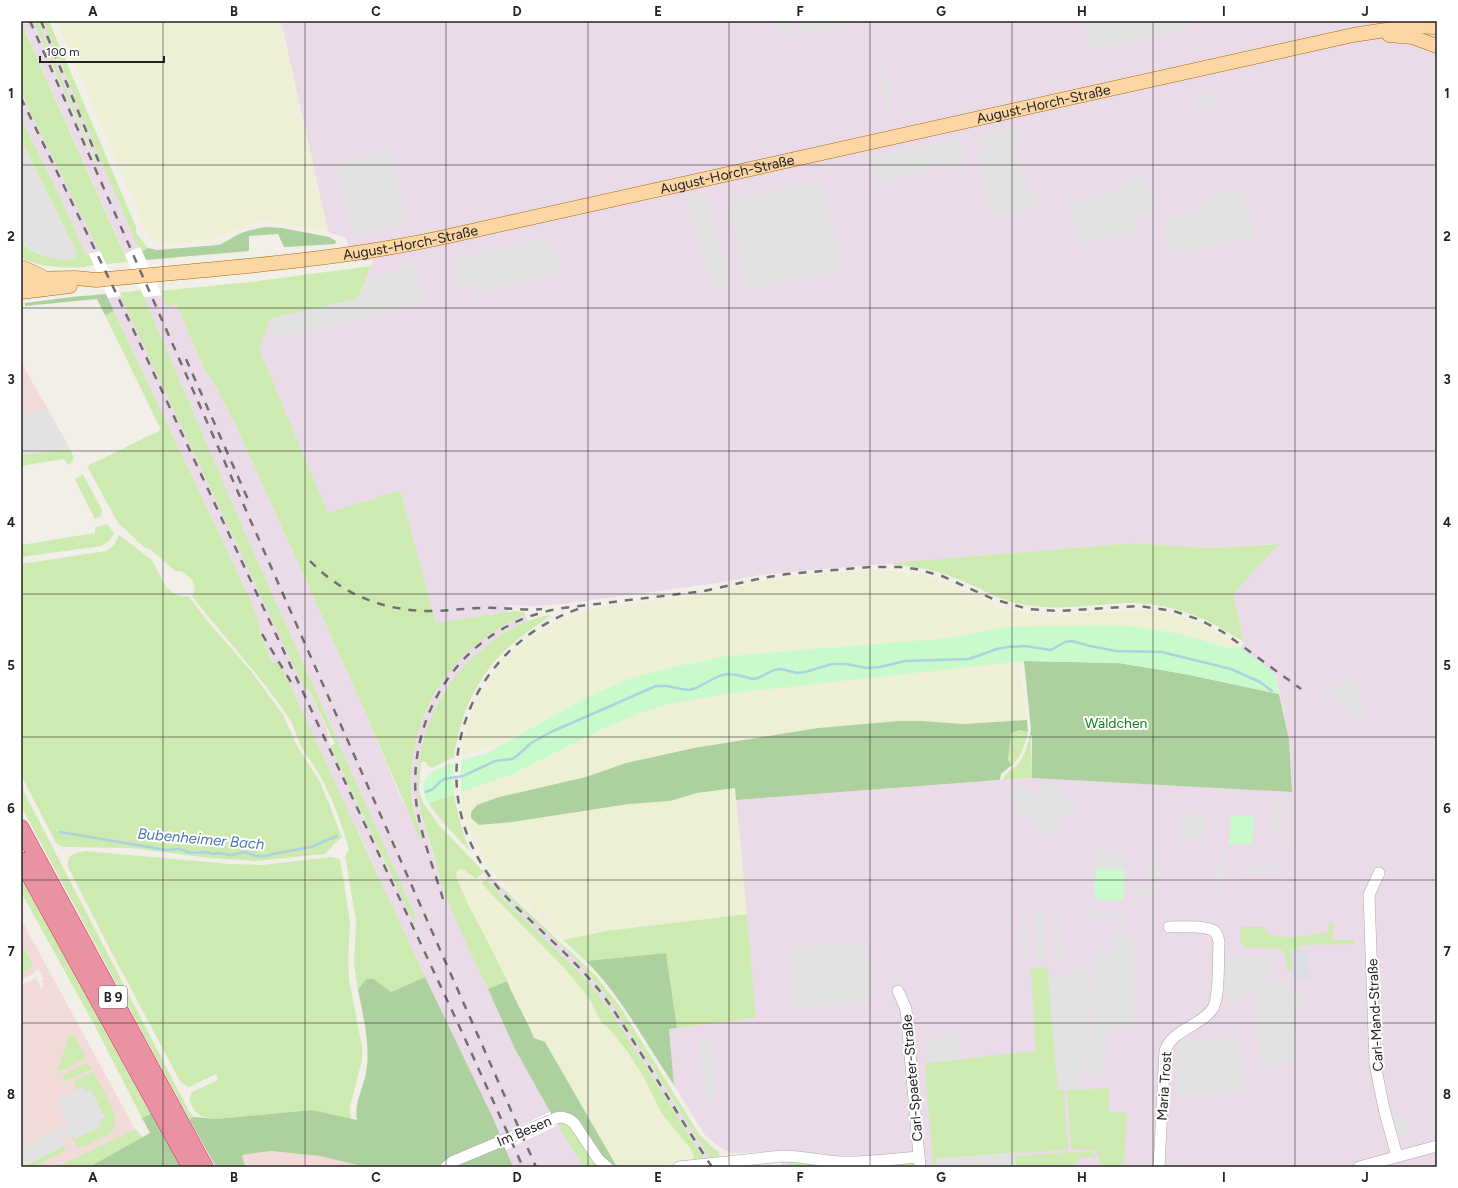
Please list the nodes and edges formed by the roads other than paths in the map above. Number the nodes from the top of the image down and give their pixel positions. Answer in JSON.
{"nodes":[{"id":1,"x":1398,"y":21,"type":"edge"},
{"id":2,"x":1435,"y":27,"type":"edge"},
{"id":3,"x":1353,"y":35,"type":"junction"},
{"id":4,"x":1437,"y":46,"type":"edge"},
{"id":5,"x":21,"y":267,"type":"edge"},
{"id":6,"x":49,"y":278,"type":"junction"},
{"id":7,"x":21,"y":279,"type":"edge"},
{"id":8,"x":96,"y":280,"type":"junction"},
{"id":9,"x":21,"y":292,"type":"edge"},
{"id":10,"x":21,"y":828,"type":"edge"},
{"id":11,"x":21,"y":860,"type":"edge"},
{"id":12,"x":1378,"y":873,"type":"dead end"},
{"id":13,"x":1170,"y":927,"type":"dead end"},
{"id":14,"x":898,"y":991,"type":"dead end"},
{"id":15,"x":1437,"y":1146,"type":"edge"},
{"id":16,"x":1397,"y":1156,"type":"junction"},
{"id":17,"x":920,"y":1162,"type":"edge"},
{"id":18,"x":190,"y":1167,"type":"edge"},
{"id":19,"x":205,"y":1167,"type":"edge"},
{"id":20,"x":446,"y":1167,"type":"edge"},
{"id":21,"x":607,"y":1167,"type":"edge"},
{"id":22,"x":679,"y":1167,"type":"edge"},
{"id":23,"x":1159,"y":1167,"type":"edge"},
{"id":24,"x":1359,"y":1167,"type":"edge"}],
"edges":[{"from":1,"to":3,"type":"main road","name":"August-Horch-Straße"},
{"from":2,"to":3,"type":"main road","name":"August-Horch-Straße"},
{"from":3,"to":4,"type":"main road"},
{"from":3,"to":8,"type":"main road","name":"August-Horch-Straße"},
{"from":5,"to":6,"type":"main road"},
{"from":6,"to":7,"type":"main road","name":"August-Horch-Straße"},
{"from":6,"to":8,"type":"main road","name":"August-Horch-Straße"},
{"from":8,"to":9,"type":"main road","name":"August-Horch-Straße"},
{"from":10,"to":19,"type":"highway","number":"B 9"},
{"from":11,"to":18,"type":"highway","number":"B 9"},
{"from":12,"to":16,"type":"street","name":"Carl-Mand-Straße"},
{"from":13,"to":23,"type":"street","name":"Maria Trost"},
{"from":14,"to":17,"type":"street","name":"Carl-Spaeter-Straße"},
{"from":15,"to":16,"type":"street"},
{"from":16,"to":24,"type":"street"},
{"from":17,"to":22,"type":"street"},
{"from":20,"to":21,"type":"street","name":"Im Besen"}]}
